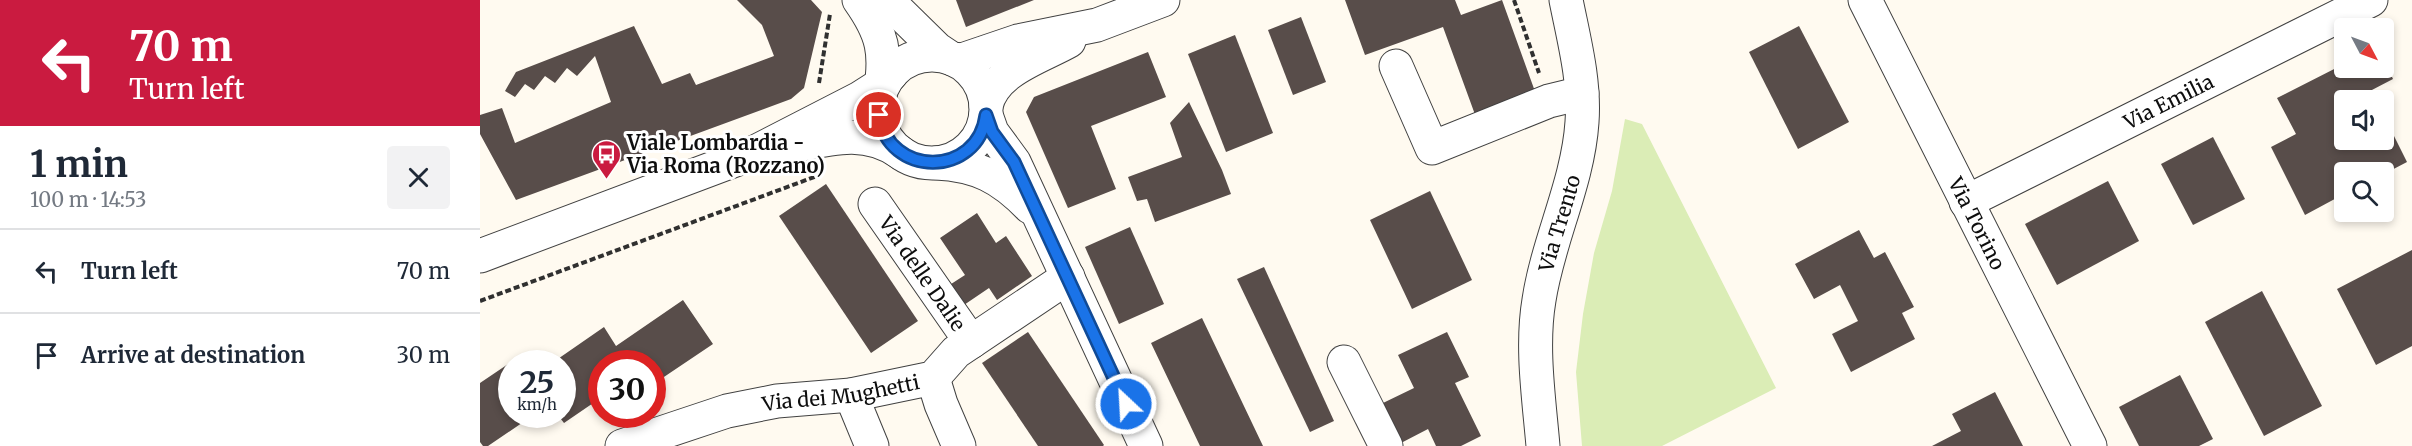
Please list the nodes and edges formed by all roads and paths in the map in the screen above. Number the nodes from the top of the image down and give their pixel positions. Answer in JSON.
{"nodes":[{"id":1,"x":887,"y":0,"type":"edge"},
{"id":2,"x":1163,"y":0,"type":"edge"},
{"id":3,"x":1514,"y":0,"type":"edge"},
{"id":4,"x":1566,"y":0,"type":"edge"},
{"id":5,"x":1865,"y":0,"type":"edge"},
{"id":6,"x":2371,"y":0,"type":"edge"},
{"id":7,"x":845,"y":6,"type":"edge"},
{"id":8,"x":1097,"y":25,"type":"junction"},
{"id":9,"x":952,"y":59,"type":"junction"},
{"id":10,"x":1396,"y":66,"type":"dead end"},
{"id":11,"x":1542,"y":80,"type":"dead end"},
{"id":12,"x":885,"y":86,"type":"junction"},
{"id":13,"x":818,"y":92,"type":"dead end"},
{"id":14,"x":1582,"y":93,"type":"junction"},
{"id":15,"x":986,"y":111,"type":"junction"},
{"id":16,"x":901,"y":153,"type":"junction"},
{"id":17,"x":751,"y":154,"type":"junction"},
{"id":18,"x":933,"y":163,"type":"junction"},
{"id":19,"x":826,"y":172,"type":"dead end"},
{"id":20,"x":1966,"y":202,"type":"junction"},
{"id":21,"x":875,"y":204,"type":"dead end"},
{"id":22,"x":1040,"y":217,"type":"junction"},
{"id":23,"x":480,"y":256,"type":"edge"},
{"id":24,"x":1068,"y":277,"type":"junction"},
{"id":25,"x":480,"y":301,"type":"edge"},
{"id":26,"x":971,"y":342,"type":"junction"},
{"id":27,"x":1344,"y":362,"type":"dead end"},
{"id":28,"x":933,"y":378,"type":"junction"},
{"id":29,"x":851,"y":395,"type":"junction"},
{"id":30,"x":622,"y":446,"type":"edge"},
{"id":31,"x":872,"y":446,"type":"edge"},
{"id":32,"x":959,"y":446,"type":"edge"},
{"id":33,"x":1146,"y":446,"type":"edge"},
{"id":34,"x":1386,"y":446,"type":"edge"},
{"id":35,"x":1540,"y":446,"type":"edge"},
{"id":36,"x":2091,"y":446,"type":"edge"}],
"edges":[{"from":1,"to":9,"type":"street"},
{"from":2,"to":8,"type":"street"},
{"from":3,"to":11,"type":"path"},
{"from":4,"to":14,"type":"street","name":"Via Trento"},
{"from":5,"to":20,"type":"street","name":"Via Torino"},
{"from":6,"to":20,"type":"street","name":"Via Emilia"},
{"from":7,"to":12,"type":"street"},
{"from":7,"to":13,"type":"path"},
{"from":8,"to":9,"type":"street"},
{"from":8,"to":15,"type":"street"},
{"from":9,"to":12,"type":"street"},
{"from":9,"to":15,"type":"street"},
{"from":10,"to":14,"type":"street"},
{"from":12,"to":16,"type":"street"},
{"from":12,"to":17,"type":"street"},
{"from":14,"to":35,"type":"street","name":"Via Trento"},
{"from":15,"to":18,"type":"street"},
{"from":15,"to":22,"type":"street"},
{"from":16,"to":17,"type":"street"},
{"from":16,"to":18,"type":"street"},
{"from":17,"to":23,"type":"street"},
{"from":18,"to":22,"type":"street"},
{"from":19,"to":25,"type":"path"},
{"from":20,"to":36,"type":"street","name":"Via Torino"},
{"from":21,"to":26,"type":"street","name":"Via delle Dalie"},
{"from":22,"to":24,"type":"street"},
{"from":24,"to":26,"type":"street","name":"Via dei Mughetti"},
{"from":24,"to":33,"type":"street"},
{"from":26,"to":28,"type":"street","name":"Via dei Mughetti"},
{"from":27,"to":34,"type":"street"},
{"from":28,"to":29,"type":"street","name":"Via dei Mughetti"},
{"from":28,"to":32,"type":"street"},
{"from":29,"to":30,"type":"street","name":"Via dei Mughetti"},
{"from":29,"to":31,"type":"street"}]}
